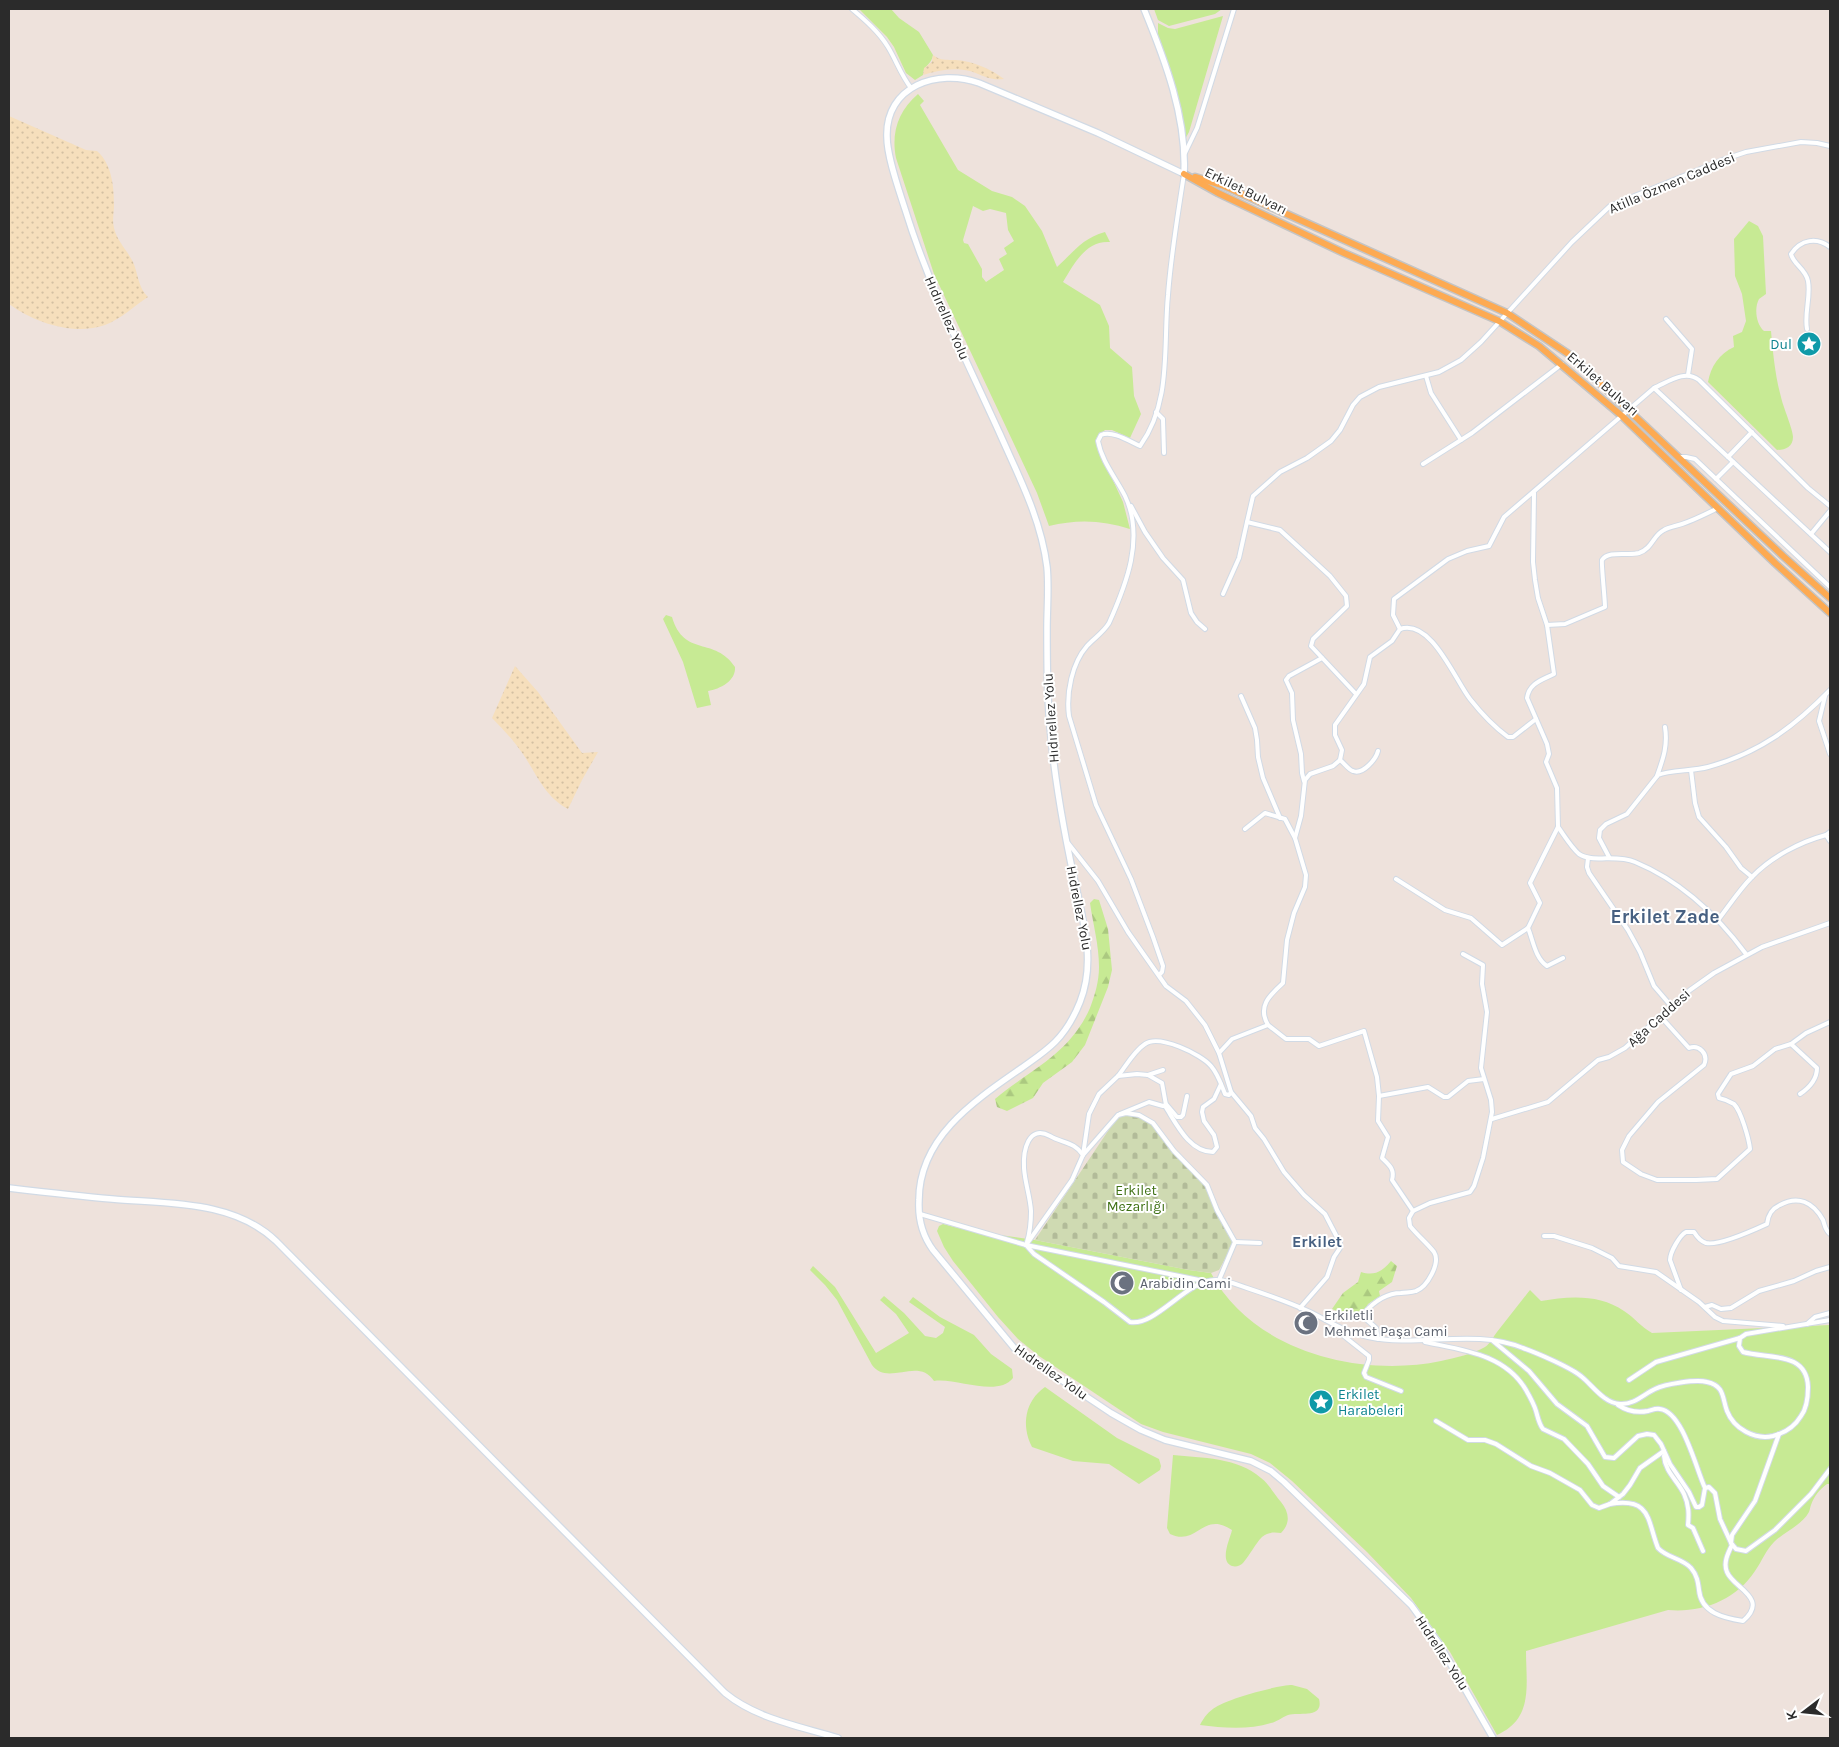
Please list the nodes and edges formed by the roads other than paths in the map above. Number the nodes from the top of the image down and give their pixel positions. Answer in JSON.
{"nodes":[{"id":1,"x":852,"y":9,"type":"edge"},
{"id":2,"x":1144,"y":9,"type":"edge"},
{"id":3,"x":1234,"y":9,"type":"edge"},
{"id":4,"x":911,"y":88,"type":"junction"},
{"id":5,"x":1830,"y":146,"type":"edge"},
{"id":6,"x":1185,"y":154,"type":"junction"},
{"id":7,"x":1184,"y":174,"type":"junction"},
{"id":8,"x":1830,"y":247,"type":"edge"},
{"id":9,"x":1507,"y":313,"type":"junction"},
{"id":10,"x":1666,"y":319,"type":"dead end"},
{"id":11,"x":1499,"y":321,"type":"junction"},
{"id":12,"x":1807,"y":329,"type":"dead end"},
{"id":13,"x":1562,"y":364,"type":"junction"},
{"id":14,"x":1688,"y":375,"type":"junction"},
{"id":15,"x":1426,"y":376,"type":"junction"},
{"id":16,"x":1654,"y":388,"type":"junction"},
{"id":17,"x":1628,"y":409,"type":"junction"},
{"id":18,"x":1156,"y":412,"type":"junction"},
{"id":19,"x":1622,"y":416,"type":"junction"},
{"id":20,"x":1752,"y":432,"type":"junction"},
{"id":21,"x":1461,"y":440,"type":"junction"},
{"id":22,"x":1164,"y":453,"type":"dead end"},
{"id":23,"x":1678,"y":457,"type":"junction"},
{"id":24,"x":1728,"y":457,"type":"junction"},
{"id":25,"x":1733,"y":462,"type":"junction"},
{"id":26,"x":1423,"y":464,"type":"dead end"},
{"id":27,"x":1716,"y":479,"type":"junction"},
{"id":28,"x":1534,"y":493,"type":"junction"},
{"id":29,"x":1127,"y":500,"type":"junction"},
{"id":30,"x":1830,"y":506,"type":"edge"},
{"id":31,"x":1718,"y":508,"type":"junction"},
{"id":32,"x":1830,"y":511,"type":"edge"},
{"id":33,"x":1247,"y":522,"type":"junction"},
{"id":34,"x":1811,"y":534,"type":"junction"},
{"id":35,"x":1830,"y":552,"type":"edge"},
{"id":36,"x":1830,"y":587,"type":"edge"},
{"id":37,"x":1224,"y":594,"type":"dead end"},
{"id":38,"x":1830,"y":598,"type":"edge"},
{"id":39,"x":1830,"y":613,"type":"edge"},
{"id":40,"x":1547,"y":626,"type":"junction"},
{"id":41,"x":1205,"y":629,"type":"dead end"},
{"id":42,"x":1400,"y":629,"type":"junction"},
{"id":43,"x":1322,"y":658,"type":"junction"},
{"id":44,"x":1830,"y":690,"type":"edge"},
{"id":45,"x":1356,"y":694,"type":"junction"},
{"id":46,"x":1825,"y":695,"type":"junction"},
{"id":47,"x":1241,"y":696,"type":"dead end"},
{"id":48,"x":1536,"y":719,"type":"junction"},
{"id":49,"x":1665,"y":727,"type":"dead end"},
{"id":50,"x":1378,"y":751,"type":"dead end"},
{"id":51,"x":1830,"y":754,"type":"edge"},
{"id":52,"x":1340,"y":760,"type":"junction"},
{"id":53,"x":1691,"y":770,"type":"junction"},
{"id":54,"x":1656,"y":776,"type":"junction"},
{"id":55,"x":1304,"y":782,"type":"junction"},
{"id":56,"x":1280,"y":818,"type":"junction"},
{"id":57,"x":1558,"y":826,"type":"junction"},
{"id":58,"x":1245,"y":829,"type":"dead end"},
{"id":59,"x":1828,"y":833,"type":"edge"},
{"id":60,"x":1295,"y":838,"type":"junction"},
{"id":61,"x":1066,"y":840,"type":"junction"},
{"id":62,"x":1830,"y":841,"type":"edge"},
{"id":63,"x":1609,"y":857,"type":"junction"},
{"id":64,"x":1588,"y":858,"type":"junction"},
{"id":65,"x":1752,"y":877,"type":"junction"},
{"id":66,"x":1396,"y":879,"type":"dead end"},
{"id":67,"x":1718,"y":920,"type":"junction"},
{"id":68,"x":1830,"y":922,"type":"edge"},
{"id":69,"x":1528,"y":928,"type":"junction"},
{"id":70,"x":1463,"y":954,"type":"dead end"},
{"id":71,"x":1746,"y":954,"type":"junction"},
{"id":72,"x":1562,"y":958,"type":"dead end"},
{"id":73,"x":1159,"y":975,"type":"junction"},
{"id":74,"x":1672,"y":1007,"type":"junction"},
{"id":75,"x":1660,"y":1017,"type":"junction"},
{"id":76,"x":1830,"y":1022,"type":"edge"},
{"id":77,"x":1268,"y":1025,"type":"junction"},
{"id":78,"x":1791,"y":1044,"type":"junction"},
{"id":79,"x":1219,"y":1053,"type":"junction"},
{"id":80,"x":1163,"y":1070,"type":"dead end"},
{"id":81,"x":1148,"y":1075,"type":"junction"},
{"id":82,"x":1118,"y":1076,"type":"junction"},
{"id":83,"x":1484,"y":1079,"type":"junction"},
{"id":84,"x":1221,"y":1084,"type":"junction"},
{"id":85,"x":1231,"y":1092,"type":"junction"},
{"id":86,"x":1800,"y":1094,"type":"dead end"},
{"id":87,"x":1187,"y":1096,"type":"dead end"},
{"id":88,"x":1379,"y":1096,"type":"junction"},
{"id":89,"x":1166,"y":1105,"type":"junction"},
{"id":90,"x":1120,"y":1114,"type":"junction"},
{"id":91,"x":1492,"y":1119,"type":"junction"},
{"id":92,"x":1084,"y":1155,"type":"junction"},
{"id":93,"x":9,"y":1188,"type":"edge"},
{"id":94,"x":1413,"y":1211,"type":"junction"},
{"id":95,"x":920,"y":1214,"type":"junction"},
{"id":96,"x":1830,"y":1234,"type":"edge"},
{"id":97,"x":1544,"y":1236,"type":"dead end"},
{"id":98,"x":1234,"y":1242,"type":"junction"},
{"id":99,"x":1260,"y":1243,"type":"dead end"},
{"id":100,"x":1026,"y":1245,"type":"junction"},
{"id":101,"x":1830,"y":1267,"type":"edge"},
{"id":102,"x":1218,"y":1280,"type":"junction"},
{"id":103,"x":1204,"y":1281,"type":"junction"},
{"id":104,"x":1682,"y":1290,"type":"junction"},
{"id":105,"x":1705,"y":1307,"type":"junction"},
{"id":106,"x":1300,"y":1308,"type":"junction"},
{"id":107,"x":1830,"y":1313,"type":"edge"},
{"id":108,"x":1830,"y":1320,"type":"edge"},
{"id":109,"x":1807,"y":1324,"type":"junction"},
{"id":110,"x":1790,"y":1326,"type":"junction"},
{"id":111,"x":1336,"y":1327,"type":"junction"},
{"id":112,"x":1740,"y":1338,"type":"junction"},
{"id":113,"x":1378,"y":1339,"type":"junction"},
{"id":114,"x":1492,"y":1340,"type":"junction"},
{"id":115,"x":1420,"y":1341,"type":"junction"},
{"id":116,"x":1629,"y":1380,"type":"dead end"},
{"id":117,"x":1402,"y":1391,"type":"dead end"},
{"id":118,"x":1616,"y":1404,"type":"junction"},
{"id":119,"x":1436,"y":1421,"type":"dead end"},
{"id":120,"x":1779,"y":1434,"type":"junction"},
{"id":121,"x":1664,"y":1451,"type":"junction"},
{"id":122,"x":1830,"y":1469,"type":"edge"},
{"id":123,"x":1705,"y":1488,"type":"junction"},
{"id":124,"x":1619,"y":1497,"type":"junction"},
{"id":125,"x":1610,"y":1504,"type":"junction"},
{"id":126,"x":1732,"y":1546,"type":"junction"},
{"id":127,"x":1703,"y":1551,"type":"dead end"},
{"id":128,"x":838,"y":1738,"type":"edge"},
{"id":129,"x":1492,"y":1738,"type":"edge"}],
"edges":[{"from":1,"to":4,"type":"street"},
{"from":2,"to":6,"type":"street"},
{"from":3,"to":6,"type":"street"},
{"from":4,"to":7,"type":"street","name":"Hıdırellez Yolu"},
{"from":4,"to":61,"type":"street","name":"Hıdırellez Yolu"},
{"from":5,"to":9,"type":"street","name":"Atilla Özmen Caddesi"},
{"from":6,"to":7,"type":"street"},
{"from":7,"to":9,"type":"main road","name":"Erkilet Bulvarı"},
{"from":7,"to":11,"type":"main road","name":"Erkilet Bulvarı"},
{"from":7,"to":18,"type":"street"},
{"from":8,"to":12,"type":"street"},
{"from":9,"to":11,"type":"street","name":"Atilla Özmen Caddesi"},
{"from":9,"to":17,"type":"main road","name":"Erkilet Bulvarı"},
{"from":10,"to":14,"type":"street"},
{"from":11,"to":13,"type":"main road","name":"Erkilet Bulvarı"},
{"from":11,"to":15,"type":"street","name":"Atilla Özmen Caddesi"},
{"from":13,"to":19,"type":"main road","name":"Erkilet Bulvarı"},
{"from":13,"to":21,"type":"street"},
{"from":14,"to":16,"type":"street"},
{"from":14,"to":20,"type":"street"},
{"from":15,"to":21,"type":"street"},
{"from":15,"to":33,"type":"street","name":"Atilla Özmen Caddesi"},
{"from":16,"to":17,"type":"street"},
{"from":16,"to":24,"type":"street"},
{"from":17,"to":19,"type":"street"},
{"from":17,"to":23,"type":"main road","name":"Erkilet Bulvarı"},
{"from":18,"to":22,"type":"street"},
{"from":18,"to":29,"type":"street"},
{"from":19,"to":28,"type":"street"},
{"from":19,"to":31,"type":"main road","name":"Erkilet Bulvarı"},
{"from":20,"to":24,"type":"street"},
{"from":20,"to":30,"type":"street"},
{"from":21,"to":26,"type":"street"},
{"from":23,"to":27,"type":"street"},
{"from":23,"to":38,"type":"main road","name":"Erkilet Bulvarı"},
{"from":24,"to":25,"type":"street"},
{"from":25,"to":27,"type":"street"},
{"from":25,"to":34,"type":"street"},
{"from":27,"to":36,"type":"street"},
{"from":28,"to":40,"type":"street"},
{"from":28,"to":42,"type":"street"},
{"from":29,"to":41,"type":"street"},
{"from":29,"to":73,"type":"street"},
{"from":31,"to":39,"type":"main road","name":"Erkilet Bulvarı"},
{"from":31,"to":40,"type":"street"},
{"from":32,"to":34,"type":"street"},
{"from":33,"to":37,"type":"street","name":"Atilla Özmen Caddesi"},
{"from":33,"to":43,"type":"street"},
{"from":34,"to":35,"type":"street"},
{"from":40,"to":48,"type":"street"},
{"from":42,"to":45,"type":"street"},
{"from":42,"to":48,"type":"street"},
{"from":43,"to":45,"type":"street"},
{"from":43,"to":55,"type":"street"},
{"from":44,"to":46,"type":"street"},
{"from":45,"to":52,"type":"street"},
{"from":46,"to":51,"type":"street"},
{"from":46,"to":53,"type":"street"},
{"from":47,"to":56,"type":"street"},
{"from":48,"to":57,"type":"street"},
{"from":49,"to":54,"type":"street"},
{"from":50,"to":52,"type":"street"},
{"from":52,"to":55,"type":"street"},
{"from":53,"to":54,"type":"street"},
{"from":53,"to":65,"type":"street"},
{"from":54,"to":63,"type":"street"},
{"from":55,"to":60,"type":"street"},
{"from":56,"to":58,"type":"street"},
{"from":56,"to":60,"type":"street"},
{"from":57,"to":64,"type":"street"},
{"from":57,"to":69,"type":"street"},
{"from":59,"to":62,"type":"street"},
{"from":59,"to":65,"type":"street"},
{"from":60,"to":77,"type":"street"},
{"from":61,"to":73,"type":"street"},
{"from":61,"to":95,"type":"street","name":"Hıdrellez Yolu"},
{"from":63,"to":64,"type":"street"},
{"from":63,"to":67,"type":"street"},
{"from":64,"to":74,"type":"street"},
{"from":65,"to":67,"type":"street"},
{"from":66,"to":69,"type":"street"},
{"from":67,"to":71,"type":"street"},
{"from":68,"to":71,"type":"street","name":"Ağa Caddesi"},
{"from":69,"to":72,"type":"street"},
{"from":70,"to":83,"type":"street"},
{"from":71,"to":74,"type":"street","name":"Ağa Caddesi"},
{"from":73,"to":79,"type":"street"},
{"from":74,"to":75,"type":"street","name":"Ağa Caddesi"},
{"from":75,"to":78,"type":"street"},
{"from":75,"to":91,"type":"street","name":"Ağa Caddesi"},
{"from":76,"to":78,"type":"street"},
{"from":77,"to":79,"type":"street"},
{"from":77,"to":88,"type":"street"},
{"from":78,"to":86,"type":"street"},
{"from":79,"to":85,"type":"street"},
{"from":80,"to":81,"type":"street"},
{"from":81,"to":82,"type":"street"},
{"from":81,"to":89,"type":"street"},
{"from":82,"to":84,"type":"street"},
{"from":82,"to":92,"type":"street"},
{"from":83,"to":88,"type":"street"},
{"from":83,"to":91,"type":"street"},
{"from":84,"to":85,"type":"street"},
{"from":84,"to":89,"type":"street"},
{"from":85,"to":106,"type":"street"},
{"from":87,"to":89,"type":"street"},
{"from":88,"to":94,"type":"street"},
{"from":89,"to":90,"type":"street"},
{"from":90,"to":92,"type":"street"},
{"from":90,"to":98,"type":"street"},
{"from":91,"to":94,"type":"street"},
{"from":92,"to":100,"type":"street"},
{"from":92,"to":100,"type":"street"},
{"from":93,"to":128,"type":"street"},
{"from":94,"to":113,"type":"street"},
{"from":95,"to":100,"type":"street"},
{"from":95,"to":129,"type":"street","name":"Hıdrellez Yolu"},
{"from":96,"to":104,"type":"street"},
{"from":97,"to":104,"type":"street"},
{"from":98,"to":99,"type":"street"},
{"from":98,"to":102,"type":"street"},
{"from":100,"to":103,"type":"street"},
{"from":100,"to":103,"type":"street"},
{"from":101,"to":105,"type":"street"},
{"from":102,"to":103,"type":"street"},
{"from":102,"to":106,"type":"street"},
{"from":104,"to":105,"type":"street"},
{"from":105,"to":110,"type":"street"},
{"from":106,"to":111,"type":"street"},
{"from":107,"to":109,"type":"street"},
{"from":108,"to":109,"type":"street"},
{"from":109,"to":110,"type":"street"},
{"from":110,"to":112,"type":"street"},
{"from":111,"to":113,"type":"street"},
{"from":111,"to":117,"type":"street"},
{"from":112,"to":116,"type":"street"},
{"from":112,"to":120,"type":"street"},
{"from":113,"to":115,"type":"street"},
{"from":114,"to":115,"type":"street"},
{"from":114,"to":118,"type":"street"},
{"from":114,"to":121,"type":"street"},
{"from":115,"to":124,"type":"street"},
{"from":118,"to":120,"type":"street"},
{"from":118,"to":123,"type":"street"},
{"from":119,"to":125,"type":"street"},
{"from":120,"to":126,"type":"street"},
{"from":121,"to":123,"type":"street"},
{"from":121,"to":124,"type":"street"},
{"from":121,"to":127,"type":"street"},
{"from":122,"to":126,"type":"street"},
{"from":123,"to":126,"type":"street"},
{"from":124,"to":125,"type":"street"},
{"from":125,"to":126,"type":"street"}]}
